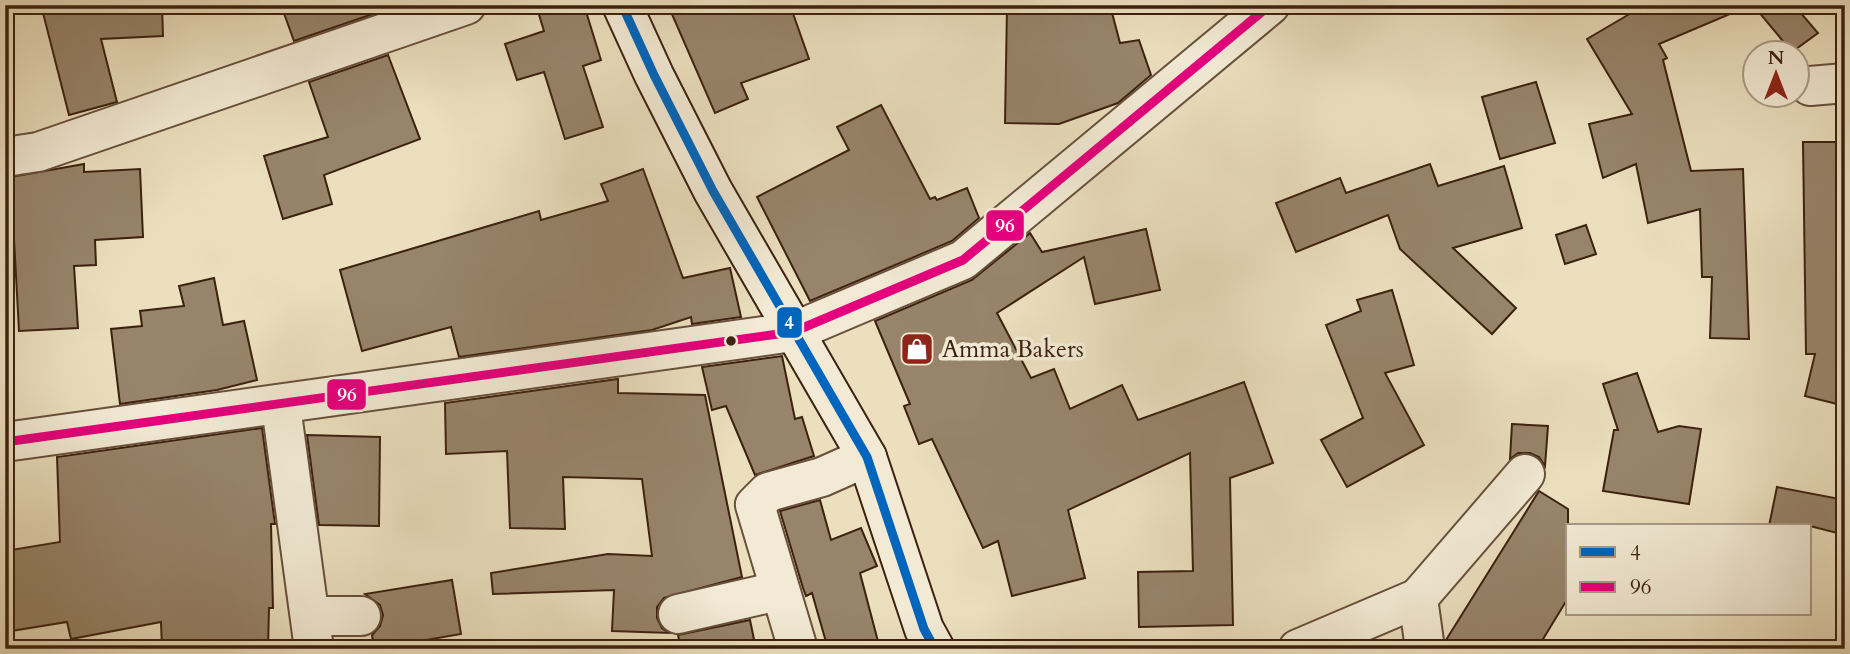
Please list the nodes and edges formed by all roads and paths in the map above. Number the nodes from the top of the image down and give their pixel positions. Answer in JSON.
{"nodes":[{"id":1,"x":466,"y":5,"type":"edge"},
{"id":2,"x":622,"y":5,"type":"edge"},
{"id":3,"x":1270,"y":5,"type":"edge"},
{"id":4,"x":5,"y":157,"type":"edge"},
{"id":5,"x":793,"y":332,"type":"junction"},
{"id":6,"x":281,"y":406,"type":"junction"},
{"id":7,"x":5,"y":442,"type":"edge"},
{"id":8,"x":867,"y":457,"type":"junction"},
{"id":9,"x":1525,"y":474,"type":"dead end"},
{"id":10,"x":778,"y":591,"type":"junction"},
{"id":11,"x":1418,"y":598,"type":"junction"},
{"id":12,"x":678,"y":614,"type":"dead end"},
{"id":13,"x":361,"y":616,"type":"dead end"},
{"id":14,"x":312,"y":633,"type":"edge"},
{"id":15,"x":797,"y":649,"type":"edge"},
{"id":16,"x":935,"y":649,"type":"edge"},
{"id":17,"x":1298,"y":649,"type":"edge"},
{"id":18,"x":1425,"y":649,"type":"edge"}],
"edges":[{"from":1,"to":4,"type":"street"},
{"from":2,"to":5,"type":"street"},
{"from":3,"to":5,"type":"street"},
{"from":5,"to":6,"type":"street"},
{"from":5,"to":8,"type":"street"},
{"from":6,"to":7,"type":"street"},
{"from":6,"to":14,"type":"street"},
{"from":8,"to":10,"type":"street"},
{"from":8,"to":16,"type":"street"},
{"from":9,"to":11,"type":"street"},
{"from":10,"to":12,"type":"street"},
{"from":10,"to":15,"type":"street"},
{"from":11,"to":17,"type":"street"},
{"from":11,"to":18,"type":"street"},
{"from":13,"to":14,"type":"street"}]}
